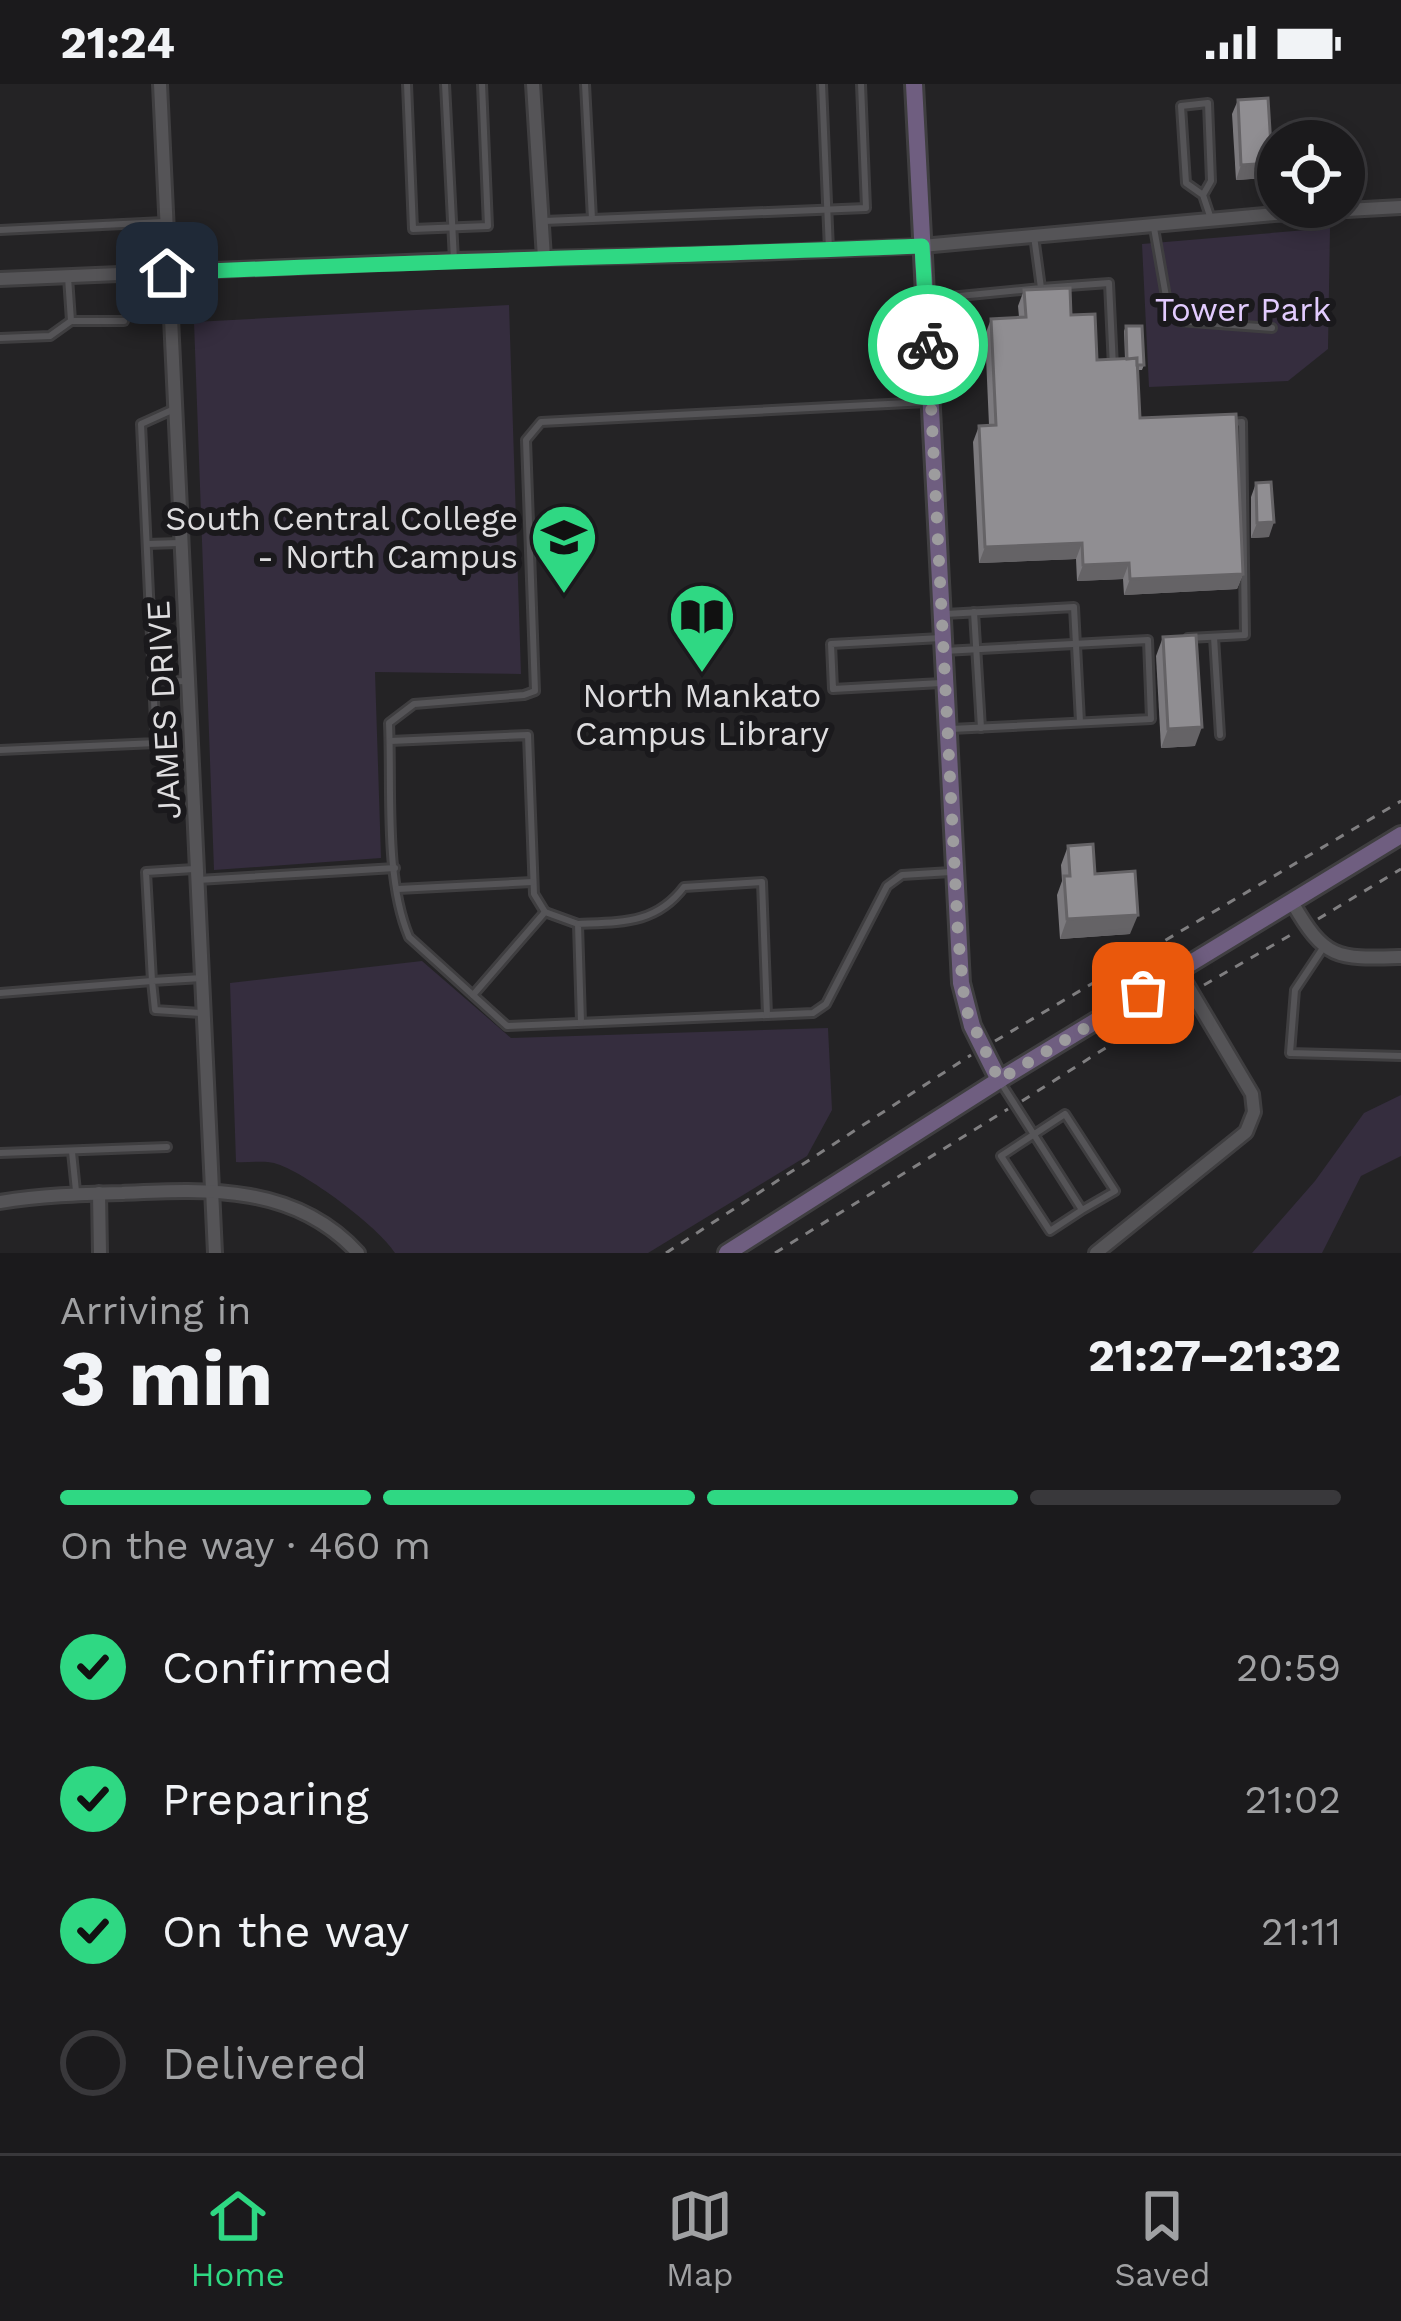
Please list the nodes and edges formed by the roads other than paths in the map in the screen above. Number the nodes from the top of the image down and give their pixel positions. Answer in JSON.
{"nodes":[{"id":1,"x":160,"y":84,"type":"edge"},
{"id":2,"x":406,"y":84,"type":"edge"},
{"id":3,"x":445,"y":84,"type":"edge"},
{"id":4,"x":482,"y":84,"type":"edge"},
{"id":5,"x":533,"y":84,"type":"edge"},
{"id":6,"x":585,"y":84,"type":"edge"},
{"id":7,"x":821,"y":84,"type":"edge"},
{"id":8,"x":861,"y":84,"type":"edge"},
{"id":9,"x":914,"y":84,"type":"edge"},
{"id":10,"x":1203,"y":195,"type":"junction"},
{"id":11,"x":1401,"y":207,"type":"edge"},
{"id":12,"x":827,"y":210,"type":"junction"},
{"id":13,"x":592,"y":220,"type":"junction"},
{"id":14,"x":1211,"y":220,"type":"junction"},
{"id":15,"x":542,"y":221,"type":"junction"},
{"id":16,"x":166,"y":222,"type":"junction"},
{"id":17,"x":1154,"y":225,"type":"junction"},
{"id":18,"x":452,"y":228,"type":"junction"},
{"id":19,"x":0,"y":230,"type":"edge"},
{"id":20,"x":1034,"y":236,"type":"junction"},
{"id":21,"x":922,"y":246,"type":"junction"},
{"id":22,"x":829,"y":250,"type":"junction"},
{"id":23,"x":544,"y":258,"type":"junction"},
{"id":24,"x":454,"y":260,"type":"junction"},
{"id":25,"x":167,"y":273,"type":"junction"},
{"id":26,"x":68,"y":277,"type":"junction"},
{"id":27,"x":0,"y":279,"type":"edge"},
{"id":28,"x":1041,"y":288,"type":"junction"},
{"id":29,"x":925,"y":299,"type":"junction"},
{"id":30,"x":71,"y":321,"type":"junction"},
{"id":31,"x":124,"y":321,"type":"dead end"},
{"id":32,"x":1272,"y":328,"type":"dead end"},
{"id":33,"x":0,"y":338,"type":"edge"},
{"id":34,"x":1113,"y":370,"type":"edge"},
{"id":35,"x":930,"y":402,"type":"junction"},
{"id":36,"x":176,"y":408,"type":"junction"},
{"id":37,"x":1223,"y":423,"type":"edge"},
{"id":38,"x":182,"y":543,"type":"junction"},
{"id":39,"x":147,"y":544,"type":"junction"},
{"id":40,"x":974,"y":612,"type":"junction"},
{"id":41,"x":941,"y":614,"type":"junction"},
{"id":42,"x":1214,"y":637,"type":"junction"},
{"id":43,"x":1170,"y":638,"type":"edge"},
{"id":44,"x":943,"y":644,"type":"junction"},
{"id":45,"x":1076,"y":644,"type":"junction"},
{"id":46,"x":976,"y":649,"type":"junction"},
{"id":47,"x":188,"y":680,"type":"junction"},
{"id":48,"x":154,"y":682,"type":"junction"},
{"id":49,"x":945,"y":683,"type":"junction"},
{"id":50,"x":1080,"y":722,"type":"junction"},
{"id":51,"x":981,"y":728,"type":"junction"},
{"id":52,"x":947,"y":730,"type":"junction"},
{"id":53,"x":1220,"y":735,"type":"dead end"},
{"id":54,"x":390,"y":741,"type":"junction"},
{"id":55,"x":0,"y":750,"type":"edge"},
{"id":56,"x":1401,"y":835,"type":"edge"},
{"id":57,"x":395,"y":868,"type":"junction"},
{"id":58,"x":954,"y":872,"type":"junction"},
{"id":59,"x":197,"y":874,"type":"junction"},
{"id":60,"x":534,"y":882,"type":"junction"},
{"id":61,"x":398,"y":889,"type":"junction"},
{"id":62,"x":1292,"y":902,"type":"junction"},
{"id":63,"x":545,"y":912,"type":"junction"},
{"id":64,"x":578,"y":924,"type":"junction"},
{"id":65,"x":1325,"y":945,"type":"junction"},
{"id":66,"x":1401,"y":957,"type":"edge"},
{"id":67,"x":1179,"y":971,"type":"junction"},
{"id":68,"x":202,"y":978,"type":"junction"},
{"id":69,"x":152,"y":981,"type":"junction"},
{"id":70,"x":0,"y":993,"type":"edge"},
{"id":71,"x":473,"y":995,"type":"junction"},
{"id":72,"x":204,"y":1013,"type":"junction"},
{"id":73,"x":766,"y":1015,"type":"junction"},
{"id":74,"x":581,"y":1023,"type":"junction"},
{"id":75,"x":1401,"y":1055,"type":"edge"},
{"id":76,"x":999,"y":1080,"type":"junction"},
{"id":77,"x":1034,"y":1135,"type":"junction"},
{"id":78,"x":167,"y":1148,"type":"dead end"},
{"id":79,"x":72,"y":1152,"type":"junction"},
{"id":80,"x":0,"y":1153,"type":"edge"},
{"id":81,"x":212,"y":1189,"type":"junction"},
{"id":82,"x":99,"y":1193,"type":"junction"},
{"id":83,"x":76,"y":1195,"type":"junction"},
{"id":84,"x":0,"y":1202,"type":"edge"},
{"id":85,"x":1082,"y":1210,"type":"junction"},
{"id":86,"x":100,"y":1253,"type":"edge"},
{"id":87,"x":215,"y":1253,"type":"edge"},
{"id":88,"x":358,"y":1253,"type":"edge"},
{"id":89,"x":727,"y":1253,"type":"edge"},
{"id":90,"x":1096,"y":1253,"type":"edge"}],
"edges":[{"from":1,"to":16,"type":"street","name":"JAMES DRIVE"},
{"from":2,"to":18,"type":"lane"},
{"from":3,"to":18,"type":"lane"},
{"from":4,"to":18,"type":"lane"},
{"from":5,"to":15,"type":"street"},
{"from":6,"to":13,"type":"lane"},
{"from":7,"to":12,"type":"lane"},
{"from":8,"to":12,"type":"lane"},
{"from":9,"to":21,"type":"street"},
{"from":10,"to":10,"type":"lane"},
{"from":10,"to":14,"type":"lane"},
{"from":11,"to":14,"type":"street"},
{"from":12,"to":13,"type":"lane"},
{"from":12,"to":22,"type":"lane"},
{"from":13,"to":15,"type":"lane"},
{"from":14,"to":17,"type":"street"},
{"from":15,"to":23,"type":"street"},
{"from":16,"to":19,"type":"lane"},
{"from":16,"to":25,"type":"street","name":"JAMES DRIVE"},
{"from":17,"to":20,"type":"street"},
{"from":17,"to":32,"type":"lane"},
{"from":18,"to":24,"type":"lane"},
{"from":20,"to":21,"type":"street"},
{"from":20,"to":28,"type":"lane"},
{"from":21,"to":22,"type":"street"},
{"from":21,"to":29,"type":"street"},
{"from":22,"to":23,"type":"street"},
{"from":23,"to":24,"type":"street"},
{"from":24,"to":25,"type":"street"},
{"from":25,"to":26,"type":"street"},
{"from":25,"to":36,"type":"street","name":"JAMES DRIVE"},
{"from":26,"to":27,"type":"street"},
{"from":26,"to":30,"type":"lane"},
{"from":28,"to":29,"type":"lane"},
{"from":28,"to":34,"type":"lane"},
{"from":29,"to":35,"type":"street"},
{"from":30,"to":31,"type":"lane"},
{"from":30,"to":33,"type":"lane"},
{"from":35,"to":41,"type":"street"},
{"from":35,"to":54,"type":"lane"},
{"from":36,"to":38,"type":"street","name":"JAMES DRIVE"},
{"from":36,"to":39,"type":"lane"},
{"from":37,"to":42,"type":"lane"},
{"from":38,"to":39,"type":"lane"},
{"from":38,"to":47,"type":"street","name":"JAMES DRIVE"},
{"from":39,"to":48,"type":"lane"},
{"from":40,"to":41,"type":"lane"},
{"from":40,"to":45,"type":"lane"},
{"from":40,"to":46,"type":"lane"},
{"from":41,"to":44,"type":"street"},
{"from":42,"to":43,"type":"lane"},
{"from":42,"to":53,"type":"lane"},
{"from":44,"to":46,"type":"lane"},
{"from":44,"to":49,"type":"street"},
{"from":44,"to":49,"type":"lane"},
{"from":45,"to":46,"type":"lane"},
{"from":45,"to":50,"type":"lane"},
{"from":45,"to":50,"type":"lane"},
{"from":46,"to":51,"type":"lane"},
{"from":47,"to":48,"type":"lane"},
{"from":47,"to":59,"type":"street","name":"JAMES DRIVE"},
{"from":48,"to":55,"type":"lane"},
{"from":49,"to":52,"type":"street"},
{"from":50,"to":51,"type":"lane"},
{"from":51,"to":52,"type":"lane"},
{"from":52,"to":58,"type":"street"},
{"from":54,"to":57,"type":"lane"},
{"from":54,"to":60,"type":"lane"},
{"from":56,"to":62,"type":"street"},
{"from":57,"to":59,"type":"lane"},
{"from":57,"to":61,"type":"lane"},
{"from":58,"to":73,"type":"lane"},
{"from":58,"to":76,"type":"street"},
{"from":59,"to":68,"type":"street","name":"JAMES DRIVE"},
{"from":59,"to":69,"type":"lane"},
{"from":60,"to":61,"type":"lane"},
{"from":60,"to":63,"type":"lane"},
{"from":61,"to":71,"type":"lane"},
{"from":62,"to":65,"type":"street"},
{"from":62,"to":67,"type":"street"},
{"from":63,"to":64,"type":"lane"},
{"from":63,"to":71,"type":"lane"},
{"from":64,"to":73,"type":"lane"},
{"from":64,"to":74,"type":"lane"},
{"from":65,"to":66,"type":"street"},
{"from":65,"to":75,"type":"lane"},
{"from":67,"to":76,"type":"street"},
{"from":67,"to":90,"type":"street"},
{"from":68,"to":69,"type":"lane"},
{"from":68,"to":72,"type":"street","name":"JAMES DRIVE"},
{"from":69,"to":70,"type":"lane"},
{"from":69,"to":72,"type":"lane"},
{"from":71,"to":74,"type":"lane"},
{"from":72,"to":81,"type":"street","name":"JAMES DRIVE"},
{"from":73,"to":74,"type":"lane"},
{"from":76,"to":77,"type":"lane"},
{"from":76,"to":89,"type":"street"},
{"from":77,"to":85,"type":"lane"},
{"from":77,"to":85,"type":"lane"},
{"from":77,"to":85,"type":"lane"},
{"from":78,"to":79,"type":"lane"},
{"from":79,"to":80,"type":"lane"},
{"from":79,"to":83,"type":"lane"},
{"from":81,"to":82,"type":"street"},
{"from":81,"to":87,"type":"street","name":"JAMES DRIVE"},
{"from":81,"to":88,"type":"street"},
{"from":82,"to":83,"type":"street"},
{"from":82,"to":86,"type":"street"},
{"from":83,"to":84,"type":"street"}]}
